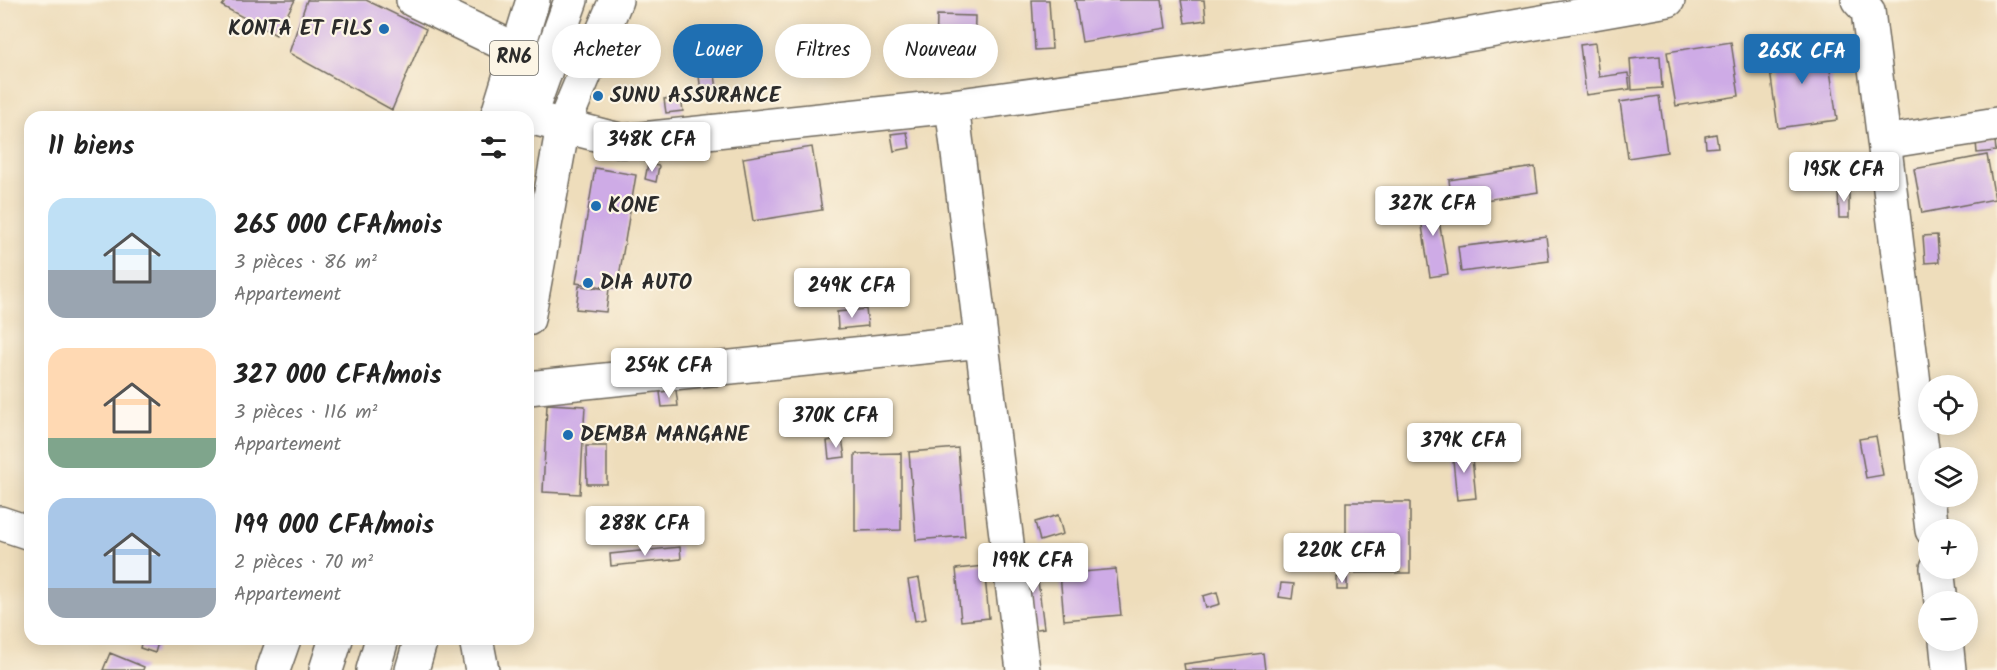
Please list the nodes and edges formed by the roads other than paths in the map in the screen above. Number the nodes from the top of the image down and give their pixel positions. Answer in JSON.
{"nodes":[{"id":1,"x":413,"y":0,"type":"edge"},
{"id":2,"x":533,"y":0,"type":"edge"},
{"id":3,"x":572,"y":0,"type":"edge"},
{"id":4,"x":616,"y":0,"type":"edge"},
{"id":5,"x":1668,"y":0,"type":"edge"},
{"id":6,"x":1858,"y":0,"type":"edge"},
{"id":7,"x":517,"y":50,"type":"junction"},
{"id":8,"x":952,"y":106,"type":"junction"},
{"id":9,"x":498,"y":109,"type":"edge"},
{"id":10,"x":531,"y":111,"type":"edge"},
{"id":11,"x":534,"y":120,"type":"edge"},
{"id":12,"x":1997,"y":124,"type":"edge"},
{"id":13,"x":563,"y":126,"type":"junction"},
{"id":14,"x":1884,"y":142,"type":"junction"},
{"id":15,"x":534,"y":286,"type":"edge"},
{"id":16,"x":981,"y":341,"type":"junction"},
{"id":17,"x":534,"y":387,"type":"edge"},
{"id":18,"x":1931,"y":519,"type":"edge"},
{"id":19,"x":0,"y":523,"type":"edge"},
{"id":20,"x":24,"y":531,"type":"edge"},
{"id":21,"x":282,"y":645,"type":"edge"},
{"id":22,"x":334,"y":645,"type":"edge"},
{"id":23,"x":380,"y":645,"type":"edge"},
{"id":24,"x":419,"y":645,"type":"edge"},
{"id":25,"x":477,"y":645,"type":"edge"},
{"id":26,"x":1947,"y":651,"type":"edge"},
{"id":27,"x":273,"y":670,"type":"edge"},
{"id":28,"x":326,"y":670,"type":"edge"},
{"id":29,"x":373,"y":670,"type":"edge"},
{"id":30,"x":412,"y":670,"type":"edge"},
{"id":31,"x":482,"y":670,"type":"edge"},
{"id":32,"x":1023,"y":670,"type":"edge"},
{"id":33,"x":1949,"y":670,"type":"edge"}],
"edges":[{"from":1,"to":7,"type":"main road"},
{"from":2,"to":7,"type":"main road","number":"RN6"},
{"from":3,"to":10,"type":"main road","number":"RN6"},
{"from":4,"to":13,"type":"main road"},
{"from":5,"to":8,"type":"main road"},
{"from":6,"to":14,"type":"main road"},
{"from":7,"to":9,"type":"main road","number":"RN6"},
{"from":8,"to":13,"type":"main road"},
{"from":8,"to":16,"type":"main road"},
{"from":11,"to":13,"type":"main road"},
{"from":12,"to":14,"type":"main road"},
{"from":13,"to":15,"type":"main road"},
{"from":14,"to":18,"type":"main road"},
{"from":16,"to":17,"type":"main road"},
{"from":16,"to":32,"type":"main road"},
{"from":19,"to":20,"type":"main road"},
{"from":21,"to":27,"type":"main road"},
{"from":22,"to":28,"type":"main road"},
{"from":23,"to":29,"type":"main road"},
{"from":24,"to":30,"type":"main road"},
{"from":25,"to":31,"type":"main road"},
{"from":26,"to":33,"type":"main road"}]}
